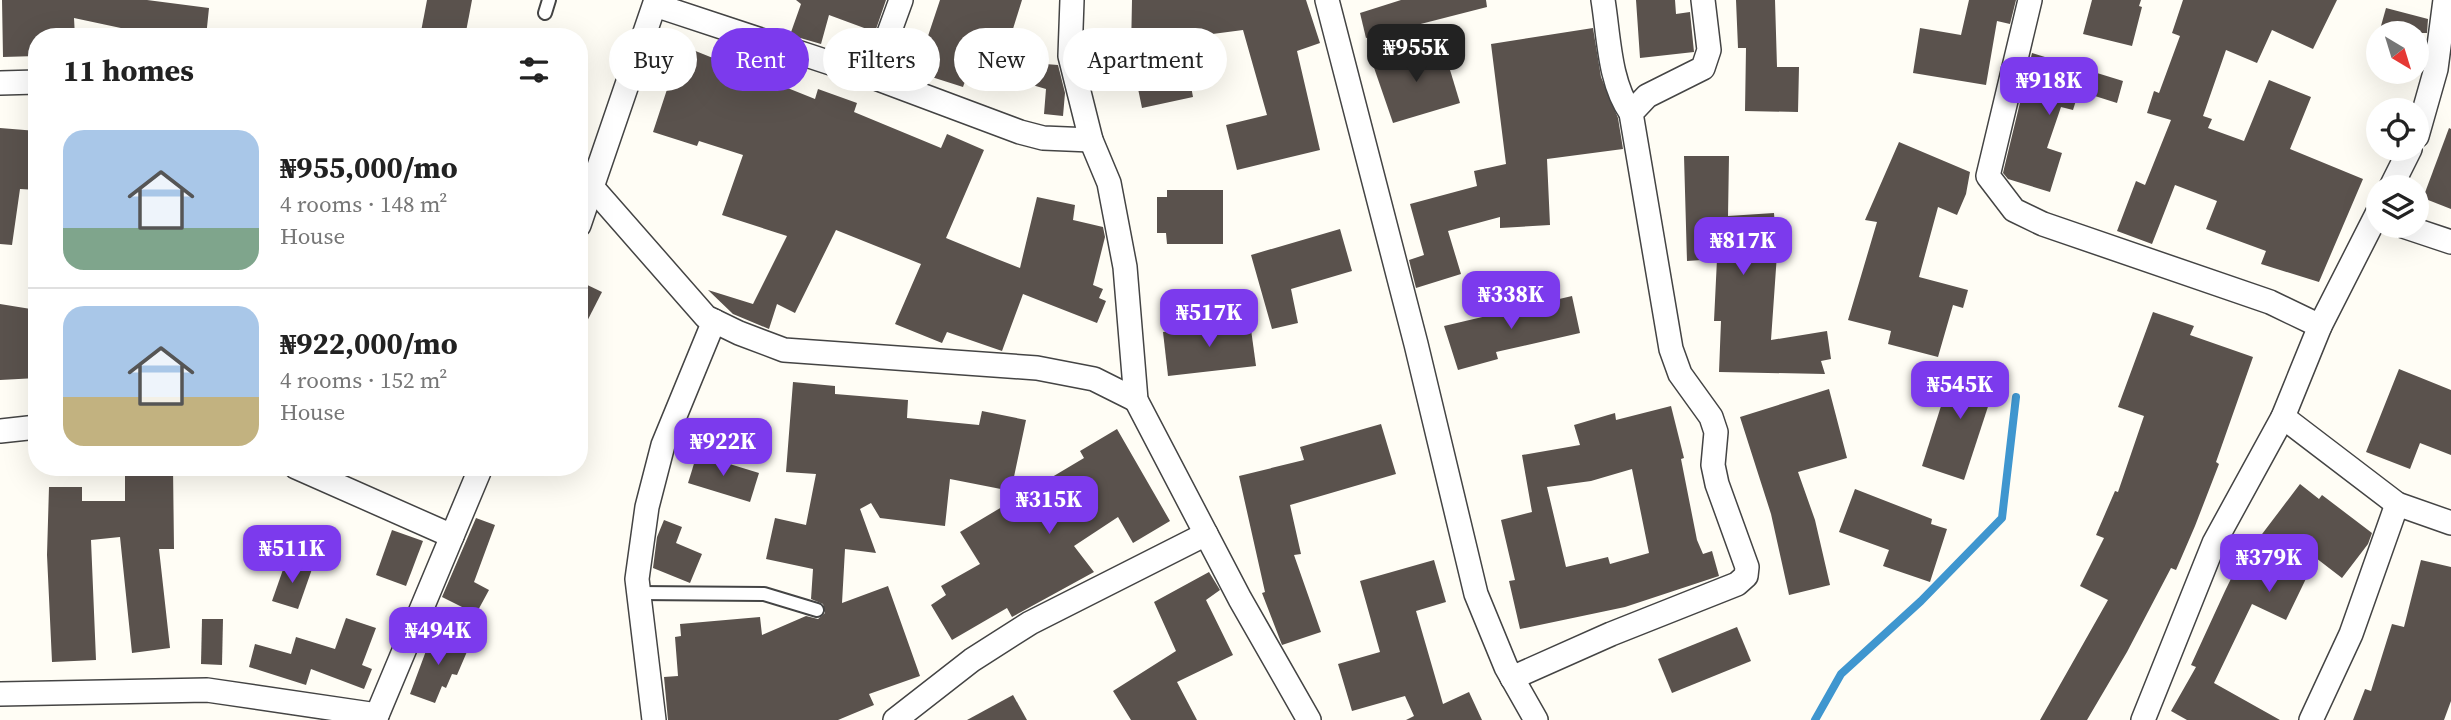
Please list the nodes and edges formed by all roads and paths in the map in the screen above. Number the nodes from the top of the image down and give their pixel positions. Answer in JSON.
{"nodes":[{"id":1,"x":901,"y":0,"type":"edge"},
{"id":2,"x":1072,"y":0,"type":"edge"},
{"id":3,"x":1327,"y":0,"type":"edge"},
{"id":4,"x":1603,"y":0,"type":"edge"},
{"id":5,"x":1703,"y":0,"type":"edge"},
{"id":6,"x":2030,"y":0,"type":"edge"},
{"id":7,"x":2441,"y":1,"type":"edge"},
{"id":8,"x":655,"y":3,"type":"edge"},
{"id":9,"x":891,"y":28,"type":"edge"},
{"id":10,"x":823,"y":60,"type":"edge"},
{"id":11,"x":28,"y":82,"type":"edge"},
{"id":12,"x":0,"y":83,"type":"edge"},
{"id":13,"x":910,"y":91,"type":"edge"},
{"id":14,"x":2428,"y":98,"type":"edge"},
{"id":15,"x":1631,"y":113,"type":"junction"},
{"id":16,"x":1091,"y":140,"type":"junction"},
{"id":17,"x":592,"y":187,"type":"junction"},
{"id":18,"x":588,"y":199,"type":"edge"},
{"id":19,"x":2429,"y":235,"type":"edge"},
{"id":20,"x":2366,"y":237,"type":"edge"},
{"id":21,"x":2451,"y":242,"type":"edge"},
{"id":22,"x":715,"y":321,"type":"junction"},
{"id":23,"x":2320,"y":326,"type":"junction"},
{"id":24,"x":1136,"y":400,"type":"junction"},
{"id":25,"x":2283,"y":417,"type":"junction"},
{"id":26,"x":28,"y":428,"type":"edge"},
{"id":27,"x":0,"y":430,"type":"edge"},
{"id":28,"x":316,"y":476,"type":"edge"},
{"id":29,"x":477,"y":476,"type":"edge"},
{"id":30,"x":2397,"y":504,"type":"junction"},
{"id":31,"x":2451,"y":523,"type":"edge"},
{"id":32,"x":1206,"y":534,"type":"junction"},
{"id":33,"x":452,"y":536,"type":"junction"},
{"id":34,"x":638,"y":593,"type":"junction"},
{"id":35,"x":817,"y":610,"type":"dead end"},
{"id":36,"x":1512,"y":678,"type":"junction"},
{"id":37,"x":0,"y":694,"type":"edge"},
{"id":38,"x":376,"y":718,"type":"edge"},
{"id":39,"x":654,"y":720,"type":"edge"},
{"id":40,"x":895,"y":720,"type":"edge"},
{"id":41,"x":1309,"y":720,"type":"edge"},
{"id":42,"x":1536,"y":720,"type":"edge"},
{"id":43,"x":2143,"y":720,"type":"edge"},
{"id":44,"x":2311,"y":720,"type":"edge"}],
"edges":[{"from":1,"to":9,"type":"street"},
{"from":2,"to":16,"type":"street"},
{"from":3,"to":36,"type":"street"},
{"from":4,"to":15,"type":"street"},
{"from":5,"to":15,"type":"street"},
{"from":6,"to":23,"type":"street"},
{"from":7,"to":14,"type":"street"},
{"from":8,"to":10,"type":"street"},
{"from":8,"to":17,"type":"street"},
{"from":11,"to":12,"type":"street"},
{"from":13,"to":16,"type":"street"},
{"from":15,"to":36,"type":"street"},
{"from":16,"to":24,"type":"street"},
{"from":17,"to":18,"type":"street"},
{"from":17,"to":22,"type":"street"},
{"from":19,"to":21,"type":"street"},
{"from":20,"to":23,"type":"street"},
{"from":22,"to":24,"type":"street"},
{"from":22,"to":34,"type":"street"},
{"from":23,"to":25,"type":"street"},
{"from":24,"to":32,"type":"street"},
{"from":25,"to":30,"type":"street"},
{"from":25,"to":43,"type":"street"},
{"from":26,"to":27,"type":"street"},
{"from":28,"to":33,"type":"street"},
{"from":29,"to":33,"type":"street"},
{"from":30,"to":31,"type":"street"},
{"from":30,"to":44,"type":"street"},
{"from":32,"to":40,"type":"street"},
{"from":32,"to":41,"type":"street"},
{"from":33,"to":38,"type":"street"},
{"from":34,"to":35,"type":"lane"},
{"from":34,"to":39,"type":"street"},
{"from":36,"to":42,"type":"street"},
{"from":37,"to":38,"type":"street"}]}
